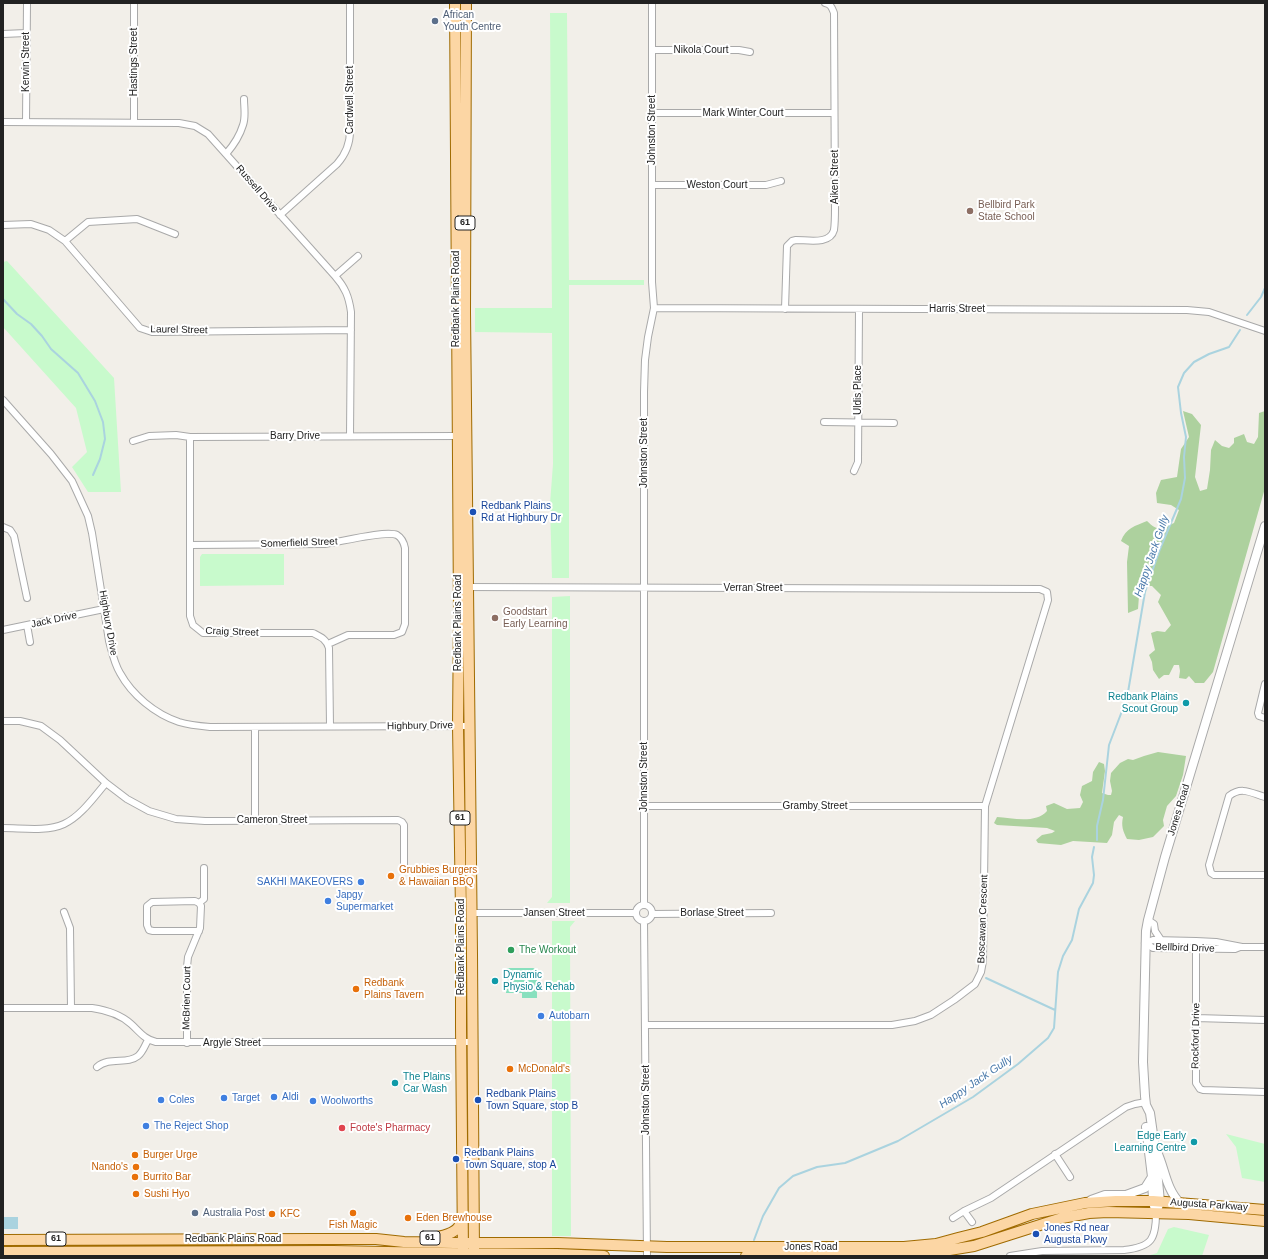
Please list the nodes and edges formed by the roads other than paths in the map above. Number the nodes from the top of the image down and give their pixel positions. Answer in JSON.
{"nodes":[{"id":1,"x":27,"y":3,"type":"edge"},
{"id":2,"x":134,"y":3,"type":"edge"},
{"id":3,"x":350,"y":3,"type":"edge"},
{"id":4,"x":455,"y":3,"type":"edge"},
{"id":5,"x":466,"y":3,"type":"edge"},
{"id":6,"x":652,"y":3,"type":"edge"},
{"id":7,"x":825,"y":3,"type":"edge"},
{"id":8,"x":3,"y":34,"type":"edge"},
{"id":9,"x":26,"y":34,"type":"junction"},
{"id":10,"x":652,"y":50,"type":"junction"},
{"id":11,"x":750,"y":52,"type":"dead end"},
{"id":12,"x":244,"y":99,"type":"dead end"},
{"id":13,"x":652,"y":114,"type":"junction"},
{"id":14,"x":834,"y":114,"type":"junction"},
{"id":15,"x":3,"y":122,"type":"edge"},
{"id":16,"x":26,"y":122,"type":"junction"},
{"id":17,"x":134,"y":122,"type":"junction"},
{"id":18,"x":226,"y":154,"type":"junction"},
{"id":19,"x":781,"y":181,"type":"dead end"},
{"id":20,"x":653,"y":185,"type":"junction"},
{"id":21,"x":280,"y":215,"type":"junction"},
{"id":22,"x":3,"y":225,"type":"edge"},
{"id":23,"x":176,"y":234,"type":"dead end"},
{"id":24,"x":65,"y":241,"type":"junction"},
{"id":25,"x":358,"y":256,"type":"dead end"},
{"id":26,"x":335,"y":276,"type":"junction"},
{"id":27,"x":654,"y":308,"type":"junction"},
{"id":28,"x":785,"y":309,"type":"junction"},
{"id":29,"x":859,"y":309,"type":"junction"},
{"id":30,"x":351,"y":330,"type":"junction"},
{"id":31,"x":1265,"y":332,"type":"edge"},
{"id":32,"x":3,"y":400,"type":"edge"},
{"id":33,"x":824,"y":422,"type":"dead end"},
{"id":34,"x":858,"y":423,"type":"junction"},
{"id":35,"x":894,"y":423,"type":"dead end"},
{"id":36,"x":350,"y":436,"type":"junction"},
{"id":37,"x":457,"y":436,"type":"junction"},
{"id":38,"x":190,"y":437,"type":"junction"},
{"id":39,"x":133,"y":441,"type":"dead end"},
{"id":40,"x":854,"y":471,"type":"dead end"},
{"id":41,"x":3,"y":526,"type":"edge"},
{"id":42,"x":1265,"y":526,"type":"edge"},
{"id":43,"x":190,"y":545,"type":"junction"},
{"id":44,"x":463,"y":587,"type":"junction"},
{"id":45,"x":644,"y":587,"type":"junction"},
{"id":46,"x":1047,"y":592,"type":"joint"},
{"id":47,"x":27,"y":598,"type":"dead end"},
{"id":48,"x":104,"y":609,"type":"junction"},
{"id":49,"x":27,"y":625,"type":"junction"},
{"id":50,"x":3,"y":630,"type":"edge"},
{"id":51,"x":30,"y":642,"type":"dead end"},
{"id":52,"x":328,"y":644,"type":"junction"},
{"id":53,"x":1265,"y":684,"type":"edge"},
{"id":54,"x":1265,"y":718,"type":"edge"},
{"id":55,"x":3,"y":721,"type":"edge"},
{"id":56,"x":330,"y":726,"type":"junction"},
{"id":57,"x":458,"y":726,"type":"junction"},
{"id":58,"x":469,"y":726,"type":"junction"},
{"id":59,"x":255,"y":727,"type":"junction"},
{"id":60,"x":106,"y":783,"type":"junction"},
{"id":61,"x":1265,"y":797,"type":"edge"},
{"id":62,"x":644,"y":806,"type":"junction"},
{"id":63,"x":985,"y":806,"type":"junction"},
{"id":64,"x":255,"y":820,"type":"junction"},
{"id":65,"x":3,"y":828,"type":"edge"},
{"id":66,"x":404,"y":865,"type":"dead end"},
{"id":67,"x":204,"y":868,"type":"dead end"},
{"id":68,"x":1265,"y":875,"type":"edge"},
{"id":69,"x":199,"y":904,"type":"junction"},
{"id":70,"x":644,"y":905,"type":"junction"},
{"id":71,"x":64,"y":912,"type":"dead end"},
{"id":72,"x":467,"y":912,"type":"junction"},
{"id":73,"x":636,"y":913,"type":"junction"},
{"id":74,"x":772,"y":913,"type":"dead end"},
{"id":75,"x":652,"y":914,"type":"junction"},
{"id":76,"x":1148,"y":920,"type":"junction"},
{"id":77,"x":644,"y":921,"type":"junction"},
{"id":78,"x":198,"y":931,"type":"junction"},
{"id":79,"x":1161,"y":940,"type":"junction"},
{"id":80,"x":1196,"y":941,"type":"junction"},
{"id":81,"x":1145,"y":943,"type":"junction"},
{"id":82,"x":1242,"y":947,"type":"junction"},
{"id":83,"x":1265,"y":947,"type":"edge"},
{"id":84,"x":1196,"y":949,"type":"junction"},
{"id":85,"x":3,"y":1008,"type":"edge"},
{"id":86,"x":71,"y":1008,"type":"junction"},
{"id":87,"x":1196,"y":1018,"type":"junction"},
{"id":88,"x":1265,"y":1020,"type":"edge"},
{"id":89,"x":645,"y":1025,"type":"junction"},
{"id":90,"x":148,"y":1040,"type":"junction"},
{"id":91,"x":461,"y":1042,"type":"junction"},
{"id":92,"x":473,"y":1042,"type":"junction"},
{"id":93,"x":187,"y":1043,"type":"junction"},
{"id":94,"x":97,"y":1067,"type":"dead end"},
{"id":95,"x":1265,"y":1092,"type":"edge"},
{"id":96,"x":474,"y":1096,"type":"junction"},
{"id":97,"x":1146,"y":1104,"type":"junction"},
{"id":98,"x":462,"y":1143,"type":"junction"},
{"id":99,"x":1155,"y":1148,"type":"junction"},
{"id":100,"x":1055,"y":1154,"type":"junction"},
{"id":101,"x":1070,"y":1177,"type":"dead end"},
{"id":102,"x":1152,"y":1178,"type":"junction"},
{"id":103,"x":1156,"y":1202,"type":"junction"},
{"id":104,"x":1085,"y":1203,"type":"junction"},
{"id":105,"x":1180,"y":1203,"type":"junction"},
{"id":106,"x":1265,"y":1210,"type":"edge"},
{"id":107,"x":964,"y":1211,"type":"junction"},
{"id":108,"x":1156,"y":1213,"type":"junction"},
{"id":109,"x":462,"y":1217,"type":"junction"},
{"id":110,"x":953,"y":1218,"type":"dead end"},
{"id":111,"x":972,"y":1222,"type":"dead end"},
{"id":112,"x":1265,"y":1222,"type":"edge"},
{"id":113,"x":3,"y":1240,"type":"edge"},
{"id":114,"x":388,"y":1241,"type":"junction"},
{"id":115,"x":463,"y":1251,"type":"edge"},
{"id":116,"x":474,"y":1251,"type":"edge"},
{"id":117,"x":647,"y":1251,"type":"edge"},
{"id":118,"x":3,"y":1252,"type":"edge"},
{"id":119,"x":242,"y":1253,"type":"edge"},
{"id":120,"x":443,"y":1255,"type":"edge"},
{"id":121,"x":507,"y":1255,"type":"edge"},
{"id":122,"x":596,"y":1256,"type":"edge"},
{"id":123,"x":604,"y":1256,"type":"edge"},
{"id":124,"x":746,"y":1256,"type":"edge"},
{"id":125,"x":1010,"y":1256,"type":"edge"}],
"edges":[{"from":1,"to":9,"type":"street","name":"Kerwin Street"},
{"from":2,"to":17,"type":"street","name":"Hastings Street"},
{"from":3,"to":21,"type":"street","name":"Cardwell Street"},
{"from":4,"to":37,"type":"main road","name":"Redbank Plains Road","number":"61"},
{"from":5,"to":44,"type":"main road","name":"Redbank Plains Road","number":"61"},
{"from":6,"to":10,"type":"street","name":"Johnston Street"},
{"from":7,"to":14,"type":"street","name":"Aiken Street"},
{"from":8,"to":9,"type":"street"},
{"from":9,"to":16,"type":"street","name":"Kerwin Street"},
{"from":10,"to":11,"type":"street","name":"Nikola Court"},
{"from":10,"to":13,"type":"street","name":"Johnston Street"},
{"from":12,"to":18,"type":"street"},
{"from":13,"to":14,"type":"street","name":"Mark Winter Court"},
{"from":13,"to":20,"type":"street","name":"Johnston Street"},
{"from":14,"to":28,"type":"street","name":"Aiken Street"},
{"from":15,"to":16,"type":"street","name":"Russell Drive"},
{"from":16,"to":17,"type":"street","name":"Russell Drive"},
{"from":17,"to":18,"type":"street","name":"Russell Drive"},
{"from":18,"to":21,"type":"street","name":"Russell Drive"},
{"from":19,"to":20,"type":"street","name":"Weston Court"},
{"from":20,"to":27,"type":"street","name":"Johnston Street"},
{"from":21,"to":26,"type":"street","name":"Russell Drive"},
{"from":22,"to":24,"type":"street","name":"Laurel Street"},
{"from":23,"to":24,"type":"street"},
{"from":24,"to":30,"type":"street","name":"Laurel Street"},
{"from":25,"to":26,"type":"street"},
{"from":26,"to":30,"type":"street","name":"Russell Drive"},
{"from":27,"to":28,"type":"street","name":"Harris Street"},
{"from":27,"to":45,"type":"street","name":"Johnston Street"},
{"from":28,"to":29,"type":"street","name":"Harris Street"},
{"from":29,"to":31,"type":"street","name":"Harris Street"},
{"from":29,"to":34,"type":"street","name":"Uldis Place"},
{"from":30,"to":36,"type":"street","name":"Russell Drive"},
{"from":32,"to":48,"type":"street","name":"Highbury Drive"},
{"from":33,"to":34,"type":"street"},
{"from":34,"to":35,"type":"street"},
{"from":34,"to":40,"type":"street","name":"Uldis Place"},
{"from":36,"to":37,"type":"street","name":"Barry Drive"},
{"from":36,"to":38,"type":"street","name":"Barry Drive"},
{"from":37,"to":44,"type":"main road","name":"Redbank Plains Road","number":"61"},
{"from":38,"to":39,"type":"street","name":"Barry Drive"},
{"from":38,"to":43,"type":"street","name":"Craig Street"},
{"from":41,"to":47,"type":"street"},
{"from":42,"to":76,"type":"street","name":"Jones Road"},
{"from":43,"to":52,"type":"street","name":"Craig Street"},
{"from":43,"to":52,"type":"street","name":"Somerfield Street"},
{"from":44,"to":45,"type":"street","name":"Verran Street"},
{"from":44,"to":57,"type":"main road","name":"Redbank Plains Road","number":"61"},
{"from":44,"to":58,"type":"main road","name":"Redbank Plains Road","number":"61"},
{"from":45,"to":46,"type":"street","name":"Verran Street"},
{"from":45,"to":62,"type":"street","name":"Johnston Street"},
{"from":46,"to":63,"type":"street","name":"Boscawan Crescent"},
{"from":48,"to":49,"type":"street","name":"Jack Drive"},
{"from":48,"to":59,"type":"street","name":"Highbury Drive"},
{"from":49,"to":50,"type":"street","name":"Jack Drive"},
{"from":49,"to":51,"type":"street"},
{"from":52,"to":56,"type":"street"},
{"from":53,"to":54,"type":"street"},
{"from":55,"to":60,"type":"street","name":"Cameron Street"},
{"from":56,"to":57,"type":"street","name":"Highbury Drive"},
{"from":56,"to":59,"type":"street","name":"Highbury Drive"},
{"from":57,"to":58,"type":"street","name":"Highbury Drive"},
{"from":57,"to":72,"type":"main road","name":"Redbank Plains Road","number":"61"},
{"from":58,"to":72,"type":"main road","name":"Redbank Plains Road","number":"61"},
{"from":59,"to":64,"type":"street"},
{"from":60,"to":64,"type":"street","name":"Cameron Street"},
{"from":60,"to":65,"type":"street"},
{"from":61,"to":68,"type":"street"},
{"from":62,"to":63,"type":"street","name":"Gramby Street"},
{"from":62,"to":70,"type":"street","name":"Johnston Street"},
{"from":63,"to":89,"type":"street","name":"Boscawan Crescent"},
{"from":64,"to":66,"type":"street","name":"Cameron Street"},
{"from":67,"to":69,"type":"street","name":"McBrien Court"},
{"from":69,"to":78,"type":"street","name":"McBrien Court"},
{"from":69,"to":78,"type":"street"},
{"from":70,"to":73,"type":"street"},
{"from":70,"to":75,"type":"street"},
{"from":71,"to":86,"type":"street"},
{"from":72,"to":73,"type":"street","name":"Jansen Street"},
{"from":72,"to":91,"type":"main road","name":"Redbank Plains Road","number":"61"},
{"from":72,"to":92,"type":"main road","name":"Redbank Plains Road","number":"61"},
{"from":73,"to":77,"type":"street"},
{"from":74,"to":75,"type":"street","name":"Borlase Street"},
{"from":75,"to":77,"type":"street"},
{"from":76,"to":79,"type":"street","name":"Bellbird Drive"},
{"from":76,"to":81,"type":"street","name":"Jones Road"},
{"from":77,"to":89,"type":"street","name":"Johnston Street"},
{"from":78,"to":93,"type":"street","name":"McBrien Court"},
{"from":79,"to":80,"type":"street","name":"Bellbird Drive"},
{"from":79,"to":81,"type":"street","name":"Bellbird Drive"},
{"from":80,"to":82,"type":"street","name":"Bellbird Drive"},
{"from":80,"to":84,"type":"street","name":"Rockford Drive"},
{"from":81,"to":84,"type":"street","name":"Bellbird Drive"},
{"from":81,"to":97,"type":"street","name":"Jones Road"},
{"from":82,"to":83,"type":"street","name":"Bellbird Drive"},
{"from":82,"to":84,"type":"street","name":"Bellbird Drive"},
{"from":84,"to":87,"type":"street","name":"Rockford Drive"},
{"from":85,"to":86,"type":"street"},
{"from":86,"to":90,"type":"street"},
{"from":87,"to":88,"type":"street"},
{"from":87,"to":95,"type":"street","name":"Rockford Drive"},
{"from":89,"to":117,"type":"street","name":"Johnston Street"},
{"from":90,"to":93,"type":"street","name":"Argyle Street"},
{"from":90,"to":94,"type":"street"},
{"from":91,"to":92,"type":"street","name":"Argyle Street"},
{"from":91,"to":93,"type":"street","name":"Argyle Street"},
{"from":91,"to":98,"type":"main road","name":"Redbank Plains Road","number":"61"},
{"from":92,"to":96,"type":"main road","name":"Redbank Plains Road","number":"61"},
{"from":96,"to":98,"type":"main road"},
{"from":96,"to":116,"type":"main road","name":"Redbank Plains Road","number":"61"},
{"from":97,"to":99,"type":"street","name":"Jones Road"},
{"from":97,"to":100,"type":"street"},
{"from":97,"to":102,"type":"street","name":"Jones Road"},
{"from":98,"to":109,"type":"main road","name":"Redbank Plains Road","number":"61"},
{"from":99,"to":103,"type":"street","name":"Jones Road"},
{"from":99,"to":105,"type":"street"},
{"from":100,"to":101,"type":"street"},
{"from":100,"to":107,"type":"street"},
{"from":102,"to":103,"type":"street","name":"Jones Road"},
{"from":102,"to":104,"type":"street"},
{"from":103,"to":104,"type":"main road","name":"Jones Road"},
{"from":103,"to":105,"type":"main road","name":"Augusta Parkway"},
{"from":103,"to":108,"type":"street","name":"Jones Road"},
{"from":104,"to":117,"type":"main road","name":"Jones Road"},
{"from":105,"to":106,"type":"main road","name":"Augusta Parkway"},
{"from":107,"to":110,"type":"street"},
{"from":107,"to":111,"type":"street"},
{"from":108,"to":112,"type":"main road","name":"Augusta Parkway"},
{"from":108,"to":124,"type":"main road","name":"Jones Road"},
{"from":108,"to":125,"type":"street"},
{"from":109,"to":114,"type":"main road","number":"61"},
{"from":109,"to":115,"type":"main road","name":"Redbank Plains Road","number":"61"},
{"from":113,"to":114,"type":"main road","name":"Redbank Plains Road","number":"61"},
{"from":114,"to":115,"type":"main road","name":"Redbank Plains Road","number":"61"},
{"from":115,"to":116,"type":"main road","name":"Redbank Plains Road","number":"61"},
{"from":115,"to":120,"type":"main road","name":"Redbank Plains Road","number":"61"},
{"from":116,"to":117,"type":"main road","name":"Jones Road"},
{"from":116,"to":121,"type":"main road"},
{"from":118,"to":119,"type":"main road","name":"Redbank Plains Road","number":"61"},
{"from":119,"to":120,"type":"main road","name":"Redbank Plains Road","number":"61"},
{"from":121,"to":122,"type":"main road"},
{"from":122,"to":123,"type":"main road"}]}
